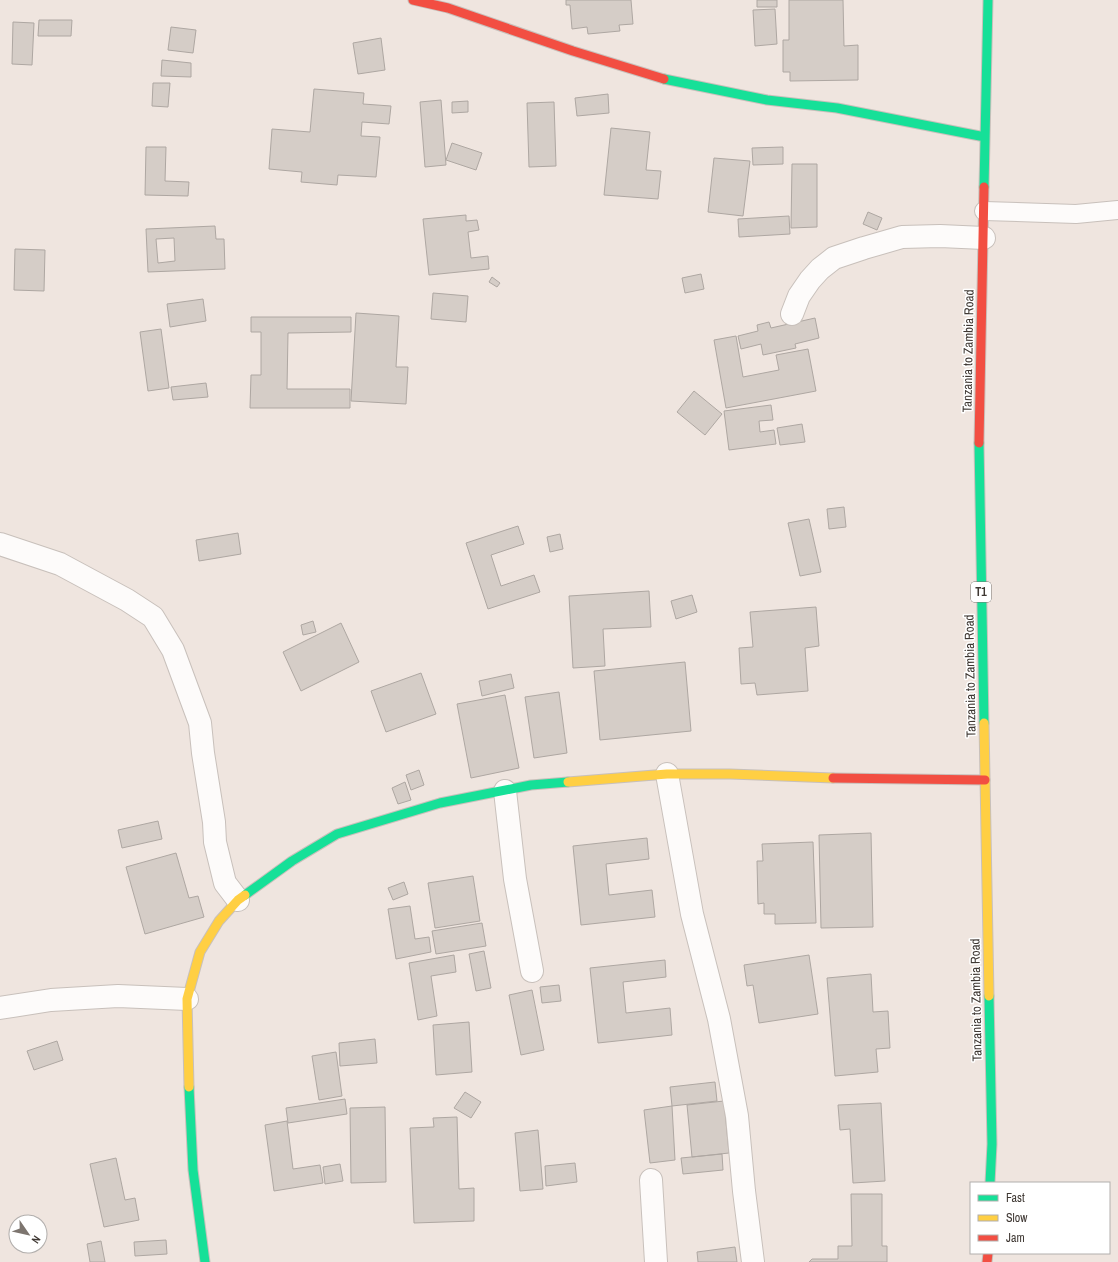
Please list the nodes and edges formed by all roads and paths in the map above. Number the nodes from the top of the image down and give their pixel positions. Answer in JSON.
{"nodes":[{"id":1,"x":413,"y":0,"type":"edge"},
{"id":2,"x":988,"y":0,"type":"edge"},
{"id":3,"x":986,"y":137,"type":"junction"},
{"id":4,"x":1118,"y":210,"type":"edge"},
{"id":5,"x":984,"y":211,"type":"junction"},
{"id":6,"x":984,"y":238,"type":"junction"},
{"id":7,"x":792,"y":314,"type":"dead end"},
{"id":8,"x":0,"y":544,"type":"edge"},
{"id":9,"x":667,"y":774,"type":"junction"},
{"id":10,"x":985,"y":780,"type":"junction"},
{"id":11,"x":505,"y":791,"type":"junction"},
{"id":12,"x":238,"y":900,"type":"junction"},
{"id":13,"x":532,"y":971,"type":"dead end"},
{"id":14,"x":187,"y":999,"type":"junction"},
{"id":15,"x":0,"y":1008,"type":"edge"},
{"id":16,"x":651,"y":1180,"type":"dead end"},
{"id":17,"x":990,"y":1182,"type":"edge"},
{"id":18,"x":205,"y":1262,"type":"edge"},
{"id":19,"x":656,"y":1262,"type":"edge"},
{"id":20,"x":752,"y":1262,"type":"edge"}],
"edges":[{"from":1,"to":3,"type":"main road"},
{"from":2,"to":3,"type":"main road","name":"Tanzania to Zambia Road","number":"T1"},
{"from":3,"to":5,"type":"main road","name":"Tanzania to Zambia Road","number":"T1"},
{"from":4,"to":5,"type":"lane"},
{"from":5,"to":6,"type":"main road","name":"Tanzania to Zambia Road","number":"T1"},
{"from":6,"to":7,"type":"street"},
{"from":6,"to":10,"type":"main road","name":"Tanzania to Zambia Road","number":"T1"},
{"from":8,"to":12,"type":"street"},
{"from":9,"to":10,"type":"main road"},
{"from":9,"to":11,"type":"main road"},
{"from":9,"to":20,"type":"street"},
{"from":10,"to":17,"type":"main road","name":"Tanzania to Zambia Road","number":"T1"},
{"from":11,"to":12,"type":"main road"},
{"from":11,"to":13,"type":"street"},
{"from":12,"to":14,"type":"main road"},
{"from":14,"to":15,"type":"street"},
{"from":14,"to":18,"type":"main road"},
{"from":16,"to":19,"type":"street"}]}
